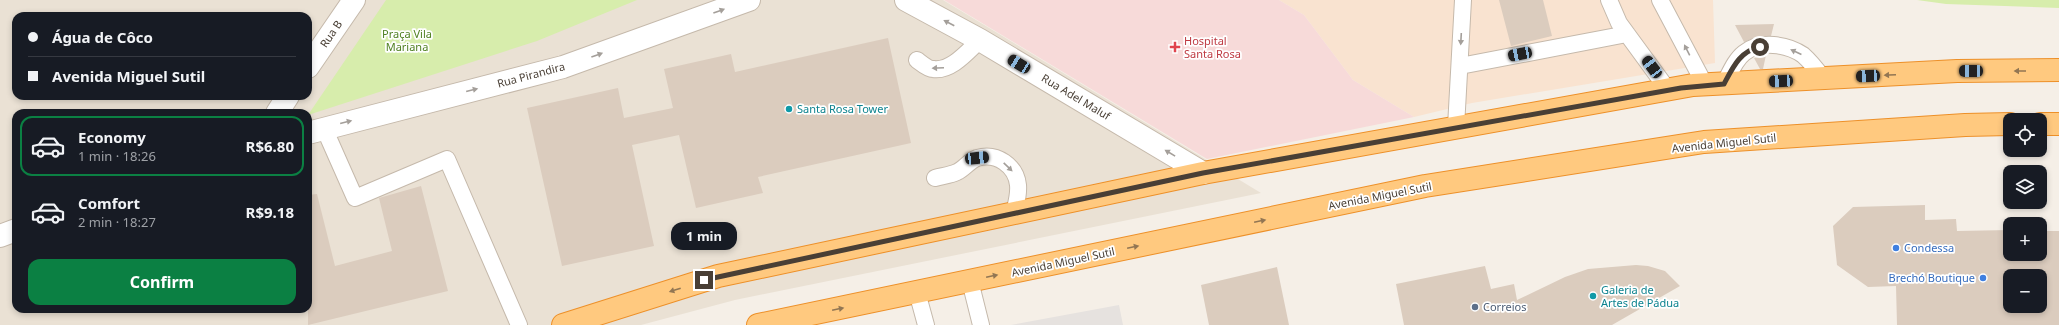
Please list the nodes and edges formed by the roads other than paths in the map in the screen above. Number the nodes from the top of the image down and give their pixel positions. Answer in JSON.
{"nodes":[{"id":1,"x":354,"y":0,"type":"edge"},
{"id":2,"x":749,"y":0,"type":"edge"},
{"id":3,"x":906,"y":0,"type":"edge"},
{"id":4,"x":1463,"y":0,"type":"edge"},
{"id":5,"x":1609,"y":0,"type":"edge"},
{"id":6,"x":1660,"y":0,"type":"edge"},
{"id":7,"x":1627,"y":34,"type":"junction"},
{"id":8,"x":980,"y":40,"type":"junction"},
{"id":9,"x":917,"y":60,"type":"dead end"},
{"id":10,"x":312,"y":61,"type":"edge"},
{"id":11,"x":1460,"y":66,"type":"junction"},
{"id":12,"x":2059,"y":70,"type":"edge"},
{"id":13,"x":1824,"y":78,"type":"junction"},
{"id":14,"x":1714,"y":84,"type":"junction"},
{"id":15,"x":1668,"y":90,"type":"junction"},
{"id":16,"x":285,"y":100,"type":"edge"},
{"id":17,"x":280,"y":109,"type":"edge"},
{"id":18,"x":2003,"y":124,"type":"edge"},
{"id":19,"x":2047,"y":124,"type":"edge"},
{"id":20,"x":2059,"y":124,"type":"edge"},
{"id":21,"x":1456,"y":127,"type":"junction"},
{"id":22,"x":316,"y":130,"type":"edge"},
{"id":23,"x":1203,"y":173,"type":"junction"},
{"id":24,"x":935,"y":178,"type":"dead end"},
{"id":25,"x":1014,"y":213,"type":"junction"},
{"id":26,"x":12,"y":232,"type":"edge"},
{"id":27,"x":0,"y":236,"type":"edge"},
{"id":28,"x":970,"y":281,"type":"junction"},
{"id":29,"x":917,"y":292,"type":"junction"},
{"id":30,"x":810,"y":320,"type":"edge"},
{"id":31,"x":519,"y":325,"type":"edge"},
{"id":32,"x":562,"y":325,"type":"edge"},
{"id":33,"x":758,"y":325,"type":"edge"},
{"id":34,"x":926,"y":325,"type":"edge"},
{"id":35,"x":981,"y":325,"type":"edge"}],
"edges":[{"from":1,"to":10,"type":"street","name":"Rua B"},
{"from":22,"to":2,"type":"street","name":"Rua Pirandira","one_way":true},
{"from":8,"to":3,"type":"street","name":"Rua Adel Maluf","one_way":true},
{"from":4,"to":11,"type":"lane","one_way":true},
{"from":5,"to":7,"type":"lane"},
{"from":14,"to":6,"type":"lane","one_way":true},
{"from":7,"to":11,"type":"lane"},
{"from":7,"to":15,"type":"lane"},
{"from":8,"to":9,"type":"lane","one_way":true},
{"from":23,"to":8,"type":"street","name":"Rua Adel Maluf","one_way":true},
{"from":11,"to":21,"type":"lane"},
{"from":12,"to":13,"type":"highway","one_way":true},
{"from":13,"to":14,"type":"highway"},
{"from":13,"to":14,"type":"lane","one_way":true},
{"from":14,"to":15,"type":"highway"},
{"from":15,"to":21,"type":"highway"},
{"from":16,"to":17,"type":"street"},
{"from":28,"to":18,"type":"highway","name":"Avenida Miguel Sutil","one_way":true},
{"from":19,"to":20,"type":"highway"},
{"from":21,"to":23,"type":"highway"},
{"from":22,"to":31,"type":"lane"},
{"from":23,"to":25,"type":"highway"},
{"from":24,"to":25,"type":"lane","one_way":true},
{"from":25,"to":32,"type":"highway","one_way":true},
{"from":26,"to":27,"type":"street"},
{"from":28,"to":29,"type":"highway","name":"Avenida Miguel Sutil"},
{"from":28,"to":35,"type":"lane"},
{"from":30,"to":29,"type":"highway","name":"Avenida Miguel Sutil","one_way":true},
{"from":29,"to":34,"type":"lane"},
{"from":30,"to":33,"type":"highway","name":"Avenida Miguel Sutil"}]}
